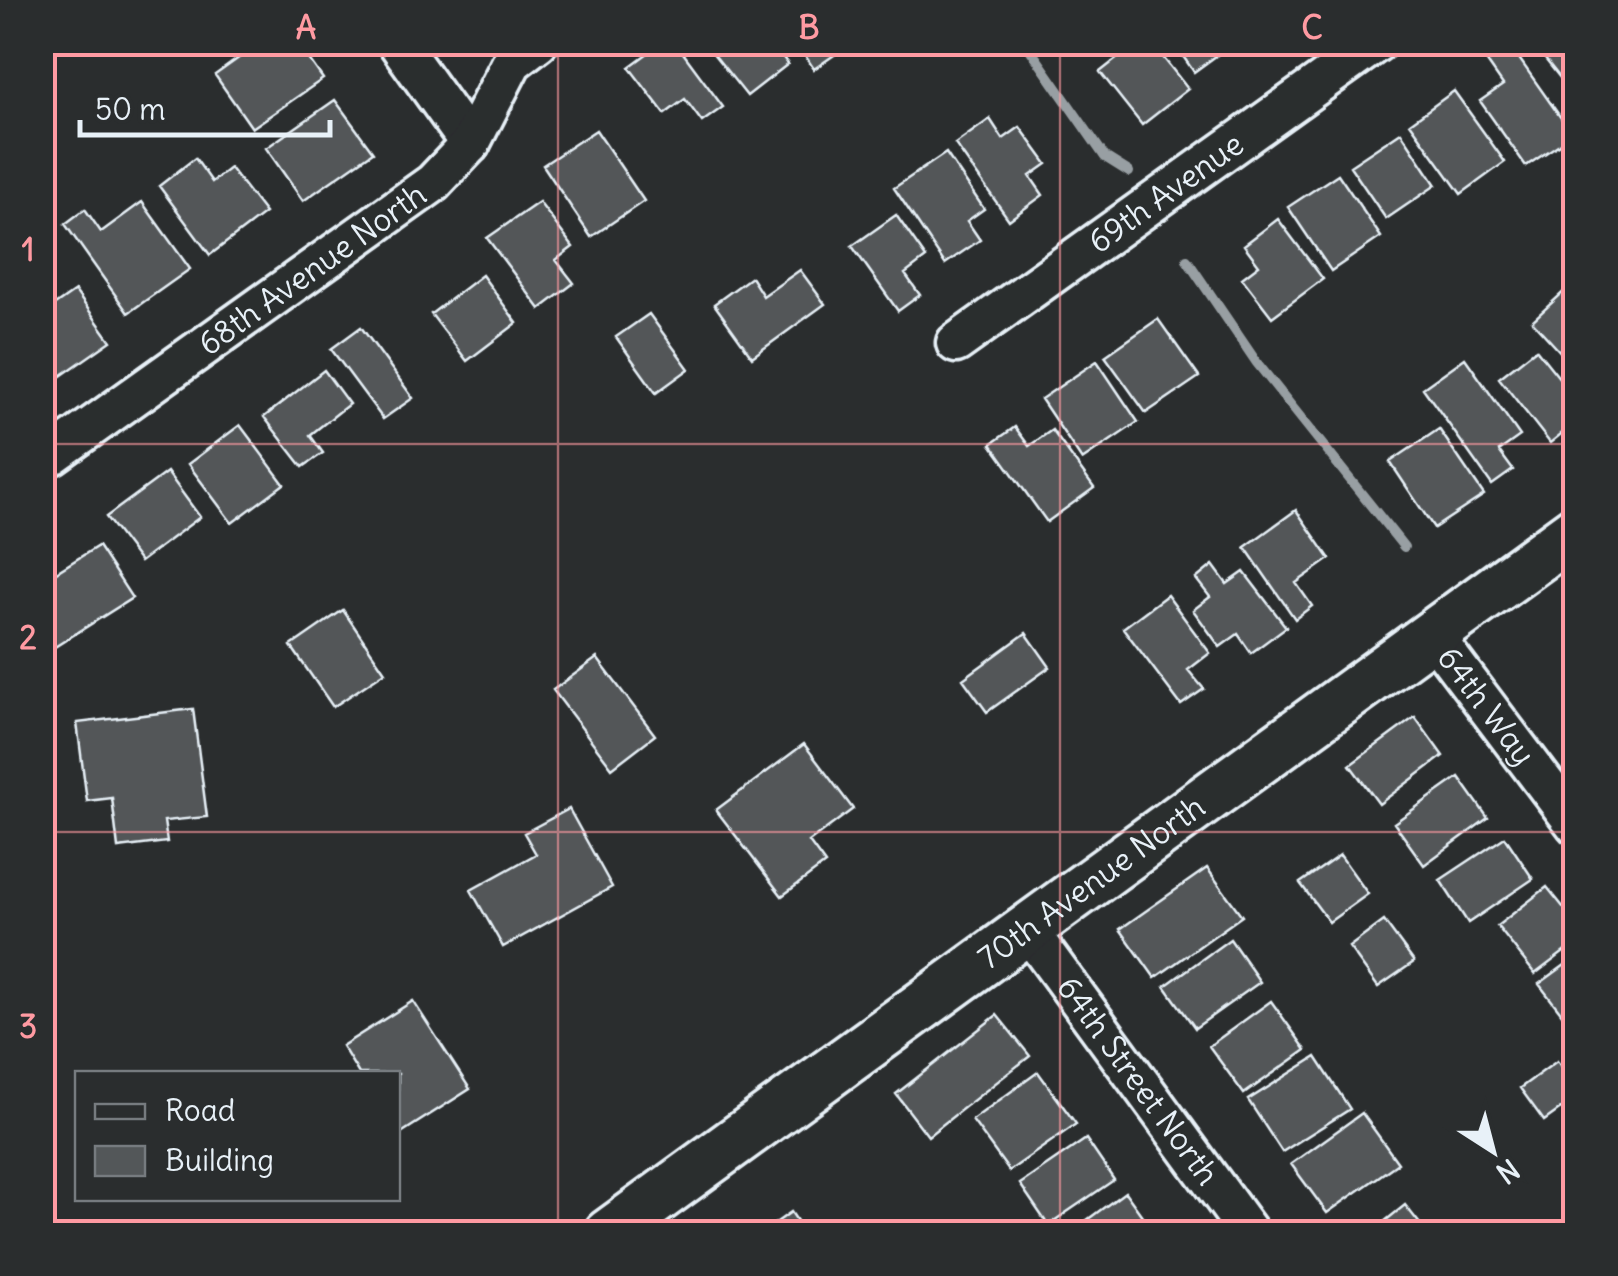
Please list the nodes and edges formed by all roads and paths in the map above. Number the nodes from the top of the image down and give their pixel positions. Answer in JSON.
{"nodes":[{"id":1,"x":396,"y":42,"type":"edge"},
{"id":2,"x":538,"y":42,"type":"edge"},
{"id":3,"x":1377,"y":42,"type":"edge"},
{"id":4,"x":470,"y":144,"type":"junction"},
{"id":5,"x":956,"y":344,"type":"dead end"},
{"id":6,"x":42,"y":457,"type":"edge"},
{"id":7,"x":1576,"y":530,"type":"edge"},
{"id":8,"x":1432,"y":634,"type":"junction"},
{"id":9,"x":1576,"y":825,"type":"edge"},
{"id":10,"x":1026,"y":929,"type":"junction"},
{"id":11,"x":608,"y":1234,"type":"edge"},
{"id":12,"x":1250,"y":1234,"type":"edge"}],
"edges":[{"from":1,"to":4,"type":"street"},
{"from":2,"to":4,"type":"street","name":"68th Avenue North"},
{"from":3,"to":5,"type":"street","name":"69th Avenue"},
{"from":4,"to":6,"type":"street","name":"68th Avenue North"},
{"from":7,"to":8,"type":"street","name":"70th Avenue North"},
{"from":8,"to":9,"type":"street","name":"64th Way"},
{"from":8,"to":10,"type":"street","name":"70th Avenue North"},
{"from":10,"to":11,"type":"street","name":"70th Avenue North"},
{"from":10,"to":12,"type":"street","name":"64th Street North"}]}
